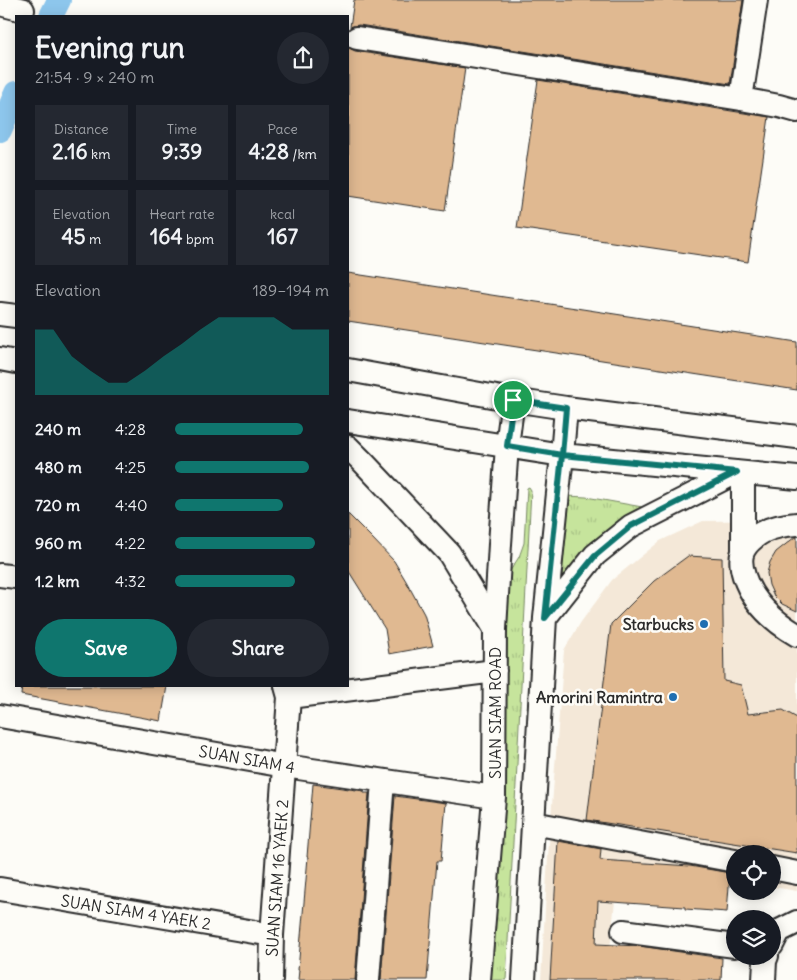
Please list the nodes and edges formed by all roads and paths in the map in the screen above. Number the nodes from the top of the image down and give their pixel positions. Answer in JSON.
{"nodes":[{"id":1,"x":756,"y":0,"type":"edge"},
{"id":2,"x":0,"y":4,"type":"edge"},
{"id":3,"x":23,"y":10,"type":"dead end"},
{"id":4,"x":357,"y":38,"type":"dead end"},
{"id":5,"x":741,"y":99,"type":"junction"},
{"id":6,"x":797,"y":111,"type":"edge"},
{"id":7,"x":0,"y":314,"type":"edge"},
{"id":8,"x":15,"y":316,"type":"edge"},
{"id":9,"x":0,"y":359,"type":"edge"},
{"id":10,"x":15,"y":362,"type":"edge"},
{"id":11,"x":349,"y":370,"type":"edge"},
{"id":12,"x":513,"y":400,"type":"junction"},
{"id":13,"x":566,"y":408,"type":"junction"},
{"id":14,"x":349,"y":421,"type":"edge"},
{"id":15,"x":797,"y":437,"type":"edge"},
{"id":16,"x":507,"y":446,"type":"junction"},
{"id":17,"x":349,"y":449,"type":"edge"},
{"id":18,"x":562,"y":455,"type":"junction"},
{"id":19,"x":740,"y":472,"type":"junction"},
{"id":20,"x":797,"y":478,"type":"edge"},
{"id":21,"x":797,"y":524,"type":"edge"},
{"id":22,"x":743,"y":550,"type":"junction"},
{"id":23,"x":0,"y":575,"type":"edge"},
{"id":24,"x":15,"y":577,"type":"edge"},
{"id":25,"x":545,"y":618,"type":"junction"},
{"id":26,"x":495,"y":629,"type":"junction"},
{"id":27,"x":797,"y":635,"type":"edge"},
{"id":28,"x":495,"y":671,"type":"junction"},
{"id":29,"x":349,"y":686,"type":"edge"},
{"id":30,"x":337,"y":687,"type":"edge"},
{"id":31,"x":288,"y":692,"type":"edge"},
{"id":32,"x":0,"y":716,"type":"edge"},
{"id":33,"x":285,"y":766,"type":"junction"},
{"id":34,"x":383,"y":781,"type":"junction"},
{"id":35,"x":494,"y":797,"type":"junction"},
{"id":36,"x":533,"y":823,"type":"junction"},
{"id":37,"x":726,"y":859,"type":"edge"},
{"id":38,"x":781,"y":870,"type":"edge"},
{"id":39,"x":797,"y":873,"type":"edge"},
{"id":40,"x":0,"y":889,"type":"edge"},
{"id":41,"x":797,"y":922,"type":"edge"},
{"id":42,"x":623,"y":931,"type":"dead end"},
{"id":43,"x":781,"y":931,"type":"edge"},
{"id":44,"x":272,"y":935,"type":"junction"},
{"id":45,"x":726,"y":945,"type":"edge"},
{"id":46,"x":765,"y":965,"type":"edge"},
{"id":47,"x":272,"y":980,"type":"edge"},
{"id":48,"x":368,"y":980,"type":"edge"},
{"id":49,"x":479,"y":980,"type":"edge"},
{"id":50,"x":524,"y":980,"type":"edge"},
{"id":51,"x":764,"y":980,"type":"edge"}],
"edges":[{"from":1,"to":5,"type":"street"},
{"from":2,"to":3,"type":"street"},
{"from":4,"to":5,"type":"street"},
{"from":5,"to":6,"type":"street"},
{"from":7,"to":8,"type":"street"},
{"from":9,"to":10,"type":"street"},
{"from":11,"to":12,"type":"street"},
{"from":12,"to":13,"type":"street"},
{"from":12,"to":16,"type":"street","name":"SUAN SIAM ROAD"},
{"from":13,"to":15,"type":"street"},
{"from":13,"to":18,"type":"street"},
{"from":14,"to":16,"type":"street"},
{"from":16,"to":18,"type":"street"},
{"from":16,"to":26,"type":"street","name":"SUAN SIAM ROAD"},
{"from":17,"to":26,"type":"street"},
{"from":18,"to":19,"type":"street"},
{"from":18,"to":25,"type":"street"},
{"from":19,"to":20,"type":"street"},
{"from":19,"to":22,"type":"street"},
{"from":19,"to":25,"type":"street"},
{"from":21,"to":22,"type":"street"},
{"from":22,"to":27,"type":"street"},
{"from":23,"to":24,"type":"street"},
{"from":25,"to":36,"type":"street"},
{"from":26,"to":28,"type":"street","name":"SUAN SIAM ROAD"},
{"from":28,"to":29,"type":"street"},
{"from":28,"to":35,"type":"street","name":"SUAN SIAM ROAD"},
{"from":30,"to":31,"type":"street"},
{"from":31,"to":33,"type":"street","name":"SUAN SIAM 16 YAEK 2"},
{"from":32,"to":33,"type":"street","name":"SUAN SIAM 4"},
{"from":33,"to":34,"type":"street","name":"SUAN SIAM 4"},
{"from":33,"to":44,"type":"street","name":"SUAN SIAM 16 YAEK 2"},
{"from":34,"to":35,"type":"street","name":"SUAN SIAM 4"},
{"from":34,"to":48,"type":"street"},
{"from":35,"to":49,"type":"street","name":"SUAN SIAM ROAD"},
{"from":36,"to":37,"type":"street"},
{"from":36,"to":50,"type":"street"},
{"from":38,"to":39,"type":"street"},
{"from":40,"to":44,"type":"street","name":"SUAN SIAM 4 YAEK 2"},
{"from":41,"to":43,"type":"street"},
{"from":42,"to":45,"type":"street"},
{"from":44,"to":47,"type":"street","name":"SUAN SIAM 16 YAEK 2"},
{"from":46,"to":51,"type":"street"}]}
